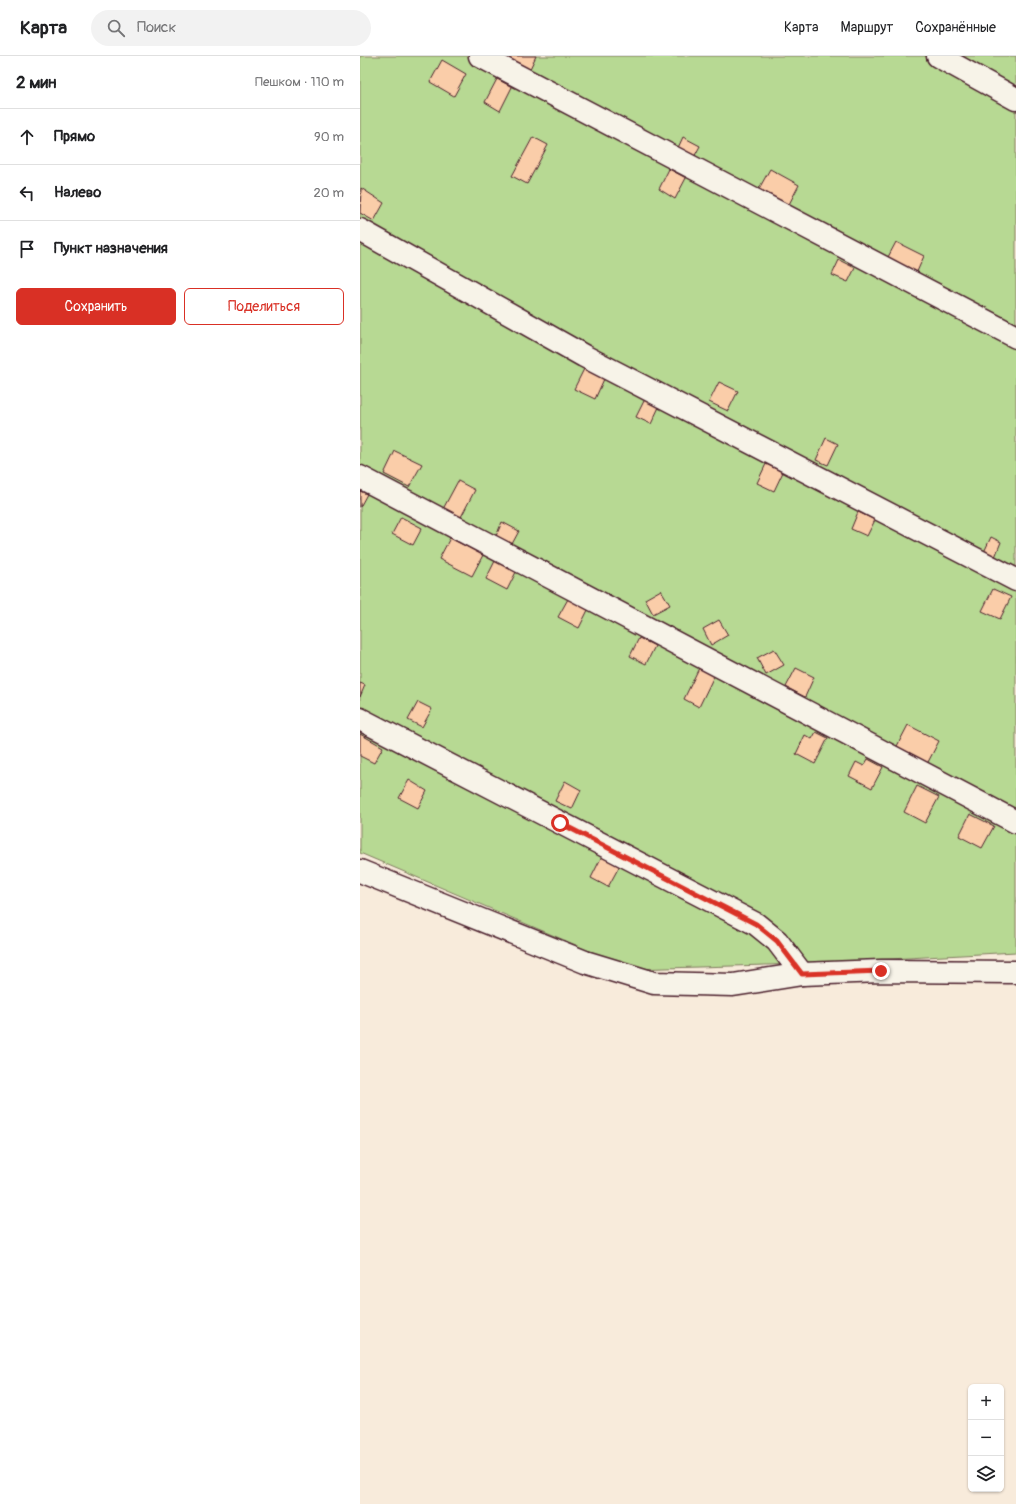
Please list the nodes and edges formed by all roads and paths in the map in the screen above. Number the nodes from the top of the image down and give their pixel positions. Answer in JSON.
{"nodes":[{"id":1,"x":480,"y":56,"type":"edge"},
{"id":2,"x":938,"y":56,"type":"edge"},
{"id":3,"x":1016,"y":99,"type":"edge"},
{"id":4,"x":360,"y":230,"type":"edge"},
{"id":5,"x":1016,"y":337,"type":"edge"},
{"id":6,"x":360,"y":477,"type":"edge"},
{"id":7,"x":1016,"y":580,"type":"edge"},
{"id":8,"x":360,"y":719,"type":"edge"},
{"id":9,"x":1016,"y":822,"type":"edge"},
{"id":10,"x":360,"y":871,"type":"edge"},
{"id":11,"x":1016,"y":972,"type":"edge"},
{"id":12,"x":802,"y":974,"type":"junction"}],
"edges":[{"from":1,"to":5,"type":"street"},
{"from":2,"to":3,"type":"street"},
{"from":4,"to":7,"type":"street"},
{"from":6,"to":9,"type":"street"},
{"from":8,"to":12,"type":"street"},
{"from":10,"to":12,"type":"street"},
{"from":11,"to":12,"type":"street"}]}
